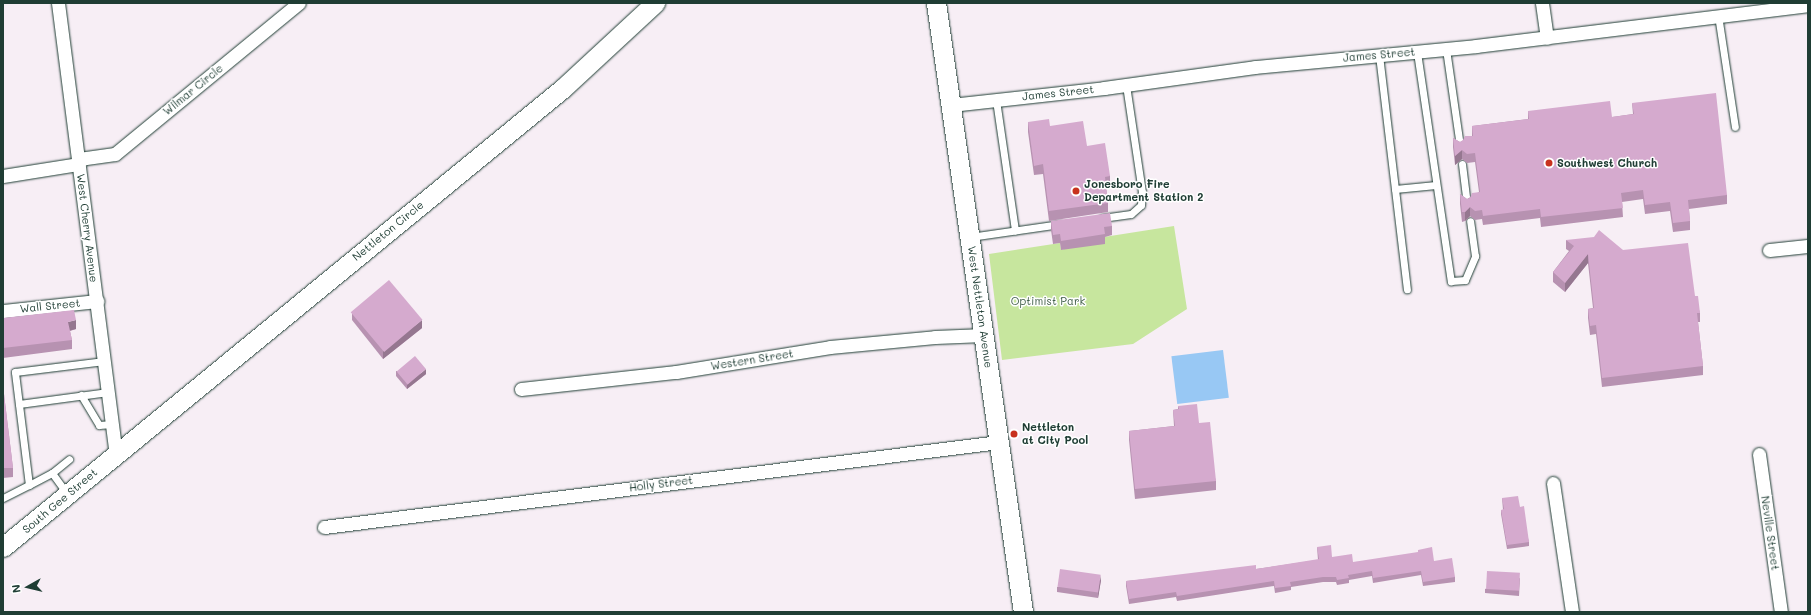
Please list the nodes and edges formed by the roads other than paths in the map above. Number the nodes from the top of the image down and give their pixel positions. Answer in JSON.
{"nodes":[{"id":1,"x":58,"y":3,"type":"edge"},
{"id":2,"x":300,"y":3,"type":"edge"},
{"id":3,"x":655,"y":3,"type":"edge"},
{"id":4,"x":936,"y":3,"type":"edge"},
{"id":5,"x":1542,"y":3,"type":"edge"},
{"id":6,"x":1808,"y":5,"type":"edge"},
{"id":7,"x":1759,"y":7,"type":"edge"},
{"id":8,"x":1718,"y":15,"type":"junction"},
{"id":9,"x":1547,"y":38,"type":"junction"},
{"id":10,"x":1446,"y":49,"type":"junction"},
{"id":11,"x":1417,"y":52,"type":"junction"},
{"id":12,"x":1379,"y":55,"type":"junction"},
{"id":13,"x":1126,"y":85,"type":"junction"},
{"id":14,"x":996,"y":100,"type":"junction"},
{"id":15,"x":951,"y":105,"type":"junction"},
{"id":16,"x":1735,"y":127,"type":"dead end"},
{"id":17,"x":1460,"y":146,"type":"edge"},
{"id":18,"x":79,"y":162,"type":"junction"},
{"id":19,"x":1462,"y":164,"type":"edge"},
{"id":20,"x":3,"y":176,"type":"edge"},
{"id":21,"x":1436,"y":184,"type":"junction"},
{"id":22,"x":1395,"y":189,"type":"junction"},
{"id":23,"x":1467,"y":203,"type":"edge"},
{"id":24,"x":1092,"y":219,"type":"edge"},
{"id":25,"x":1470,"y":221,"type":"edge"},
{"id":26,"x":1069,"y":223,"type":"edge"},
{"id":27,"x":1015,"y":231,"type":"junction"},
{"id":28,"x":970,"y":237,"type":"junction"},
{"id":29,"x":1808,"y":246,"type":"edge"},
{"id":30,"x":1769,"y":250,"type":"dead end"},
{"id":31,"x":1408,"y":289,"type":"dead end"},
{"id":32,"x":97,"y":301,"type":"junction"},
{"id":33,"x":3,"y":311,"type":"edge"},
{"id":34,"x":984,"y":335,"type":"junction"},
{"id":35,"x":104,"y":361,"type":"junction"},
{"id":36,"x":521,"y":389,"type":"dead end"},
{"id":37,"x":108,"y":392,"type":"junction"},
{"id":38,"x":81,"y":395,"type":"junction"},
{"id":39,"x":19,"y":404,"type":"junction"},
{"id":40,"x":112,"y":424,"type":"junction"},
{"id":41,"x":999,"y":442,"type":"junction"},
{"id":42,"x":116,"y":454,"type":"junction"},
{"id":43,"x":1759,"y":454,"type":"dead end"},
{"id":44,"x":69,"y":459,"type":"dead end"},
{"id":45,"x":52,"y":473,"type":"junction"},
{"id":46,"x":1553,"y":483,"type":"dead end"},
{"id":47,"x":29,"y":485,"type":"junction"},
{"id":48,"x":68,"y":496,"type":"junction"},
{"id":49,"x":3,"y":498,"type":"edge"},
{"id":50,"x":324,"y":527,"type":"dead end"},
{"id":51,"x":3,"y":547,"type":"edge"},
{"id":52,"x":1023,"y":612,"type":"edge"},
{"id":53,"x":1572,"y":612,"type":"edge"},
{"id":54,"x":1781,"y":612,"type":"edge"}],
"edges":[{"from":1,"to":18,"type":"street","name":"West Cherry Avenue"},
{"from":2,"to":18,"type":"street","name":"Wilmar Circle"},
{"from":3,"to":42,"type":"main road","name":"Nettleton Circle"},
{"from":4,"to":15,"type":"main road","name":"West Nettleton Avenue"},
{"from":5,"to":9,"type":"street"},
{"from":6,"to":7,"type":"street","name":"James Street"},
{"from":7,"to":8,"type":"street","name":"James Street"},
{"from":8,"to":9,"type":"street","name":"James Street"},
{"from":8,"to":16,"type":"lane"},
{"from":9,"to":10,"type":"street","name":"James Street"},
{"from":10,"to":11,"type":"street","name":"James Street"},
{"from":10,"to":17,"type":"lane"},
{"from":11,"to":12,"type":"street","name":"James Street"},
{"from":11,"to":21,"type":"lane"},
{"from":12,"to":13,"type":"street","name":"James Street"},
{"from":12,"to":22,"type":"lane"},
{"from":13,"to":14,"type":"street","name":"James Street"},
{"from":13,"to":24,"type":"lane"},
{"from":14,"to":15,"type":"street","name":"James Street"},
{"from":14,"to":27,"type":"lane"},
{"from":15,"to":28,"type":"main road","name":"West Nettleton Avenue"},
{"from":18,"to":20,"type":"street","name":"Wilmar Circle"},
{"from":18,"to":32,"type":"street","name":"West Cherry Avenue"},
{"from":19,"to":23,"type":"lane"},
{"from":21,"to":22,"type":"lane"},
{"from":21,"to":25,"type":"lane"},
{"from":22,"to":31,"type":"lane"},
{"from":26,"to":27,"type":"lane"},
{"from":27,"to":28,"type":"lane"},
{"from":28,"to":34,"type":"main road","name":"West Nettleton Avenue"},
{"from":29,"to":30,"type":"street"},
{"from":32,"to":33,"type":"street","name":"Wall Street"},
{"from":32,"to":35,"type":"street","name":"West Cherry Avenue"},
{"from":34,"to":36,"type":"street","name":"Western Street"},
{"from":34,"to":41,"type":"main road","name":"West Nettleton Avenue"},
{"from":35,"to":37,"type":"street","name":"West Cherry Avenue"},
{"from":35,"to":39,"type":"lane"},
{"from":37,"to":38,"type":"lane"},
{"from":37,"to":40,"type":"street","name":"West Cherry Avenue"},
{"from":38,"to":39,"type":"lane"},
{"from":38,"to":40,"type":"lane"},
{"from":39,"to":47,"type":"lane"},
{"from":40,"to":42,"type":"street","name":"West Cherry Avenue"},
{"from":41,"to":50,"type":"street","name":"Holly Street"},
{"from":41,"to":52,"type":"main road","name":"West Nettleton Avenue"},
{"from":42,"to":48,"type":"main road","name":"South Gee Street"},
{"from":43,"to":54,"type":"street","name":"Neville Street"},
{"from":44,"to":45,"type":"lane"},
{"from":45,"to":47,"type":"lane"},
{"from":45,"to":48,"type":"lane"},
{"from":46,"to":53,"type":"street"},
{"from":47,"to":49,"type":"lane"},
{"from":48,"to":51,"type":"main road","name":"South Gee Street"}]}
